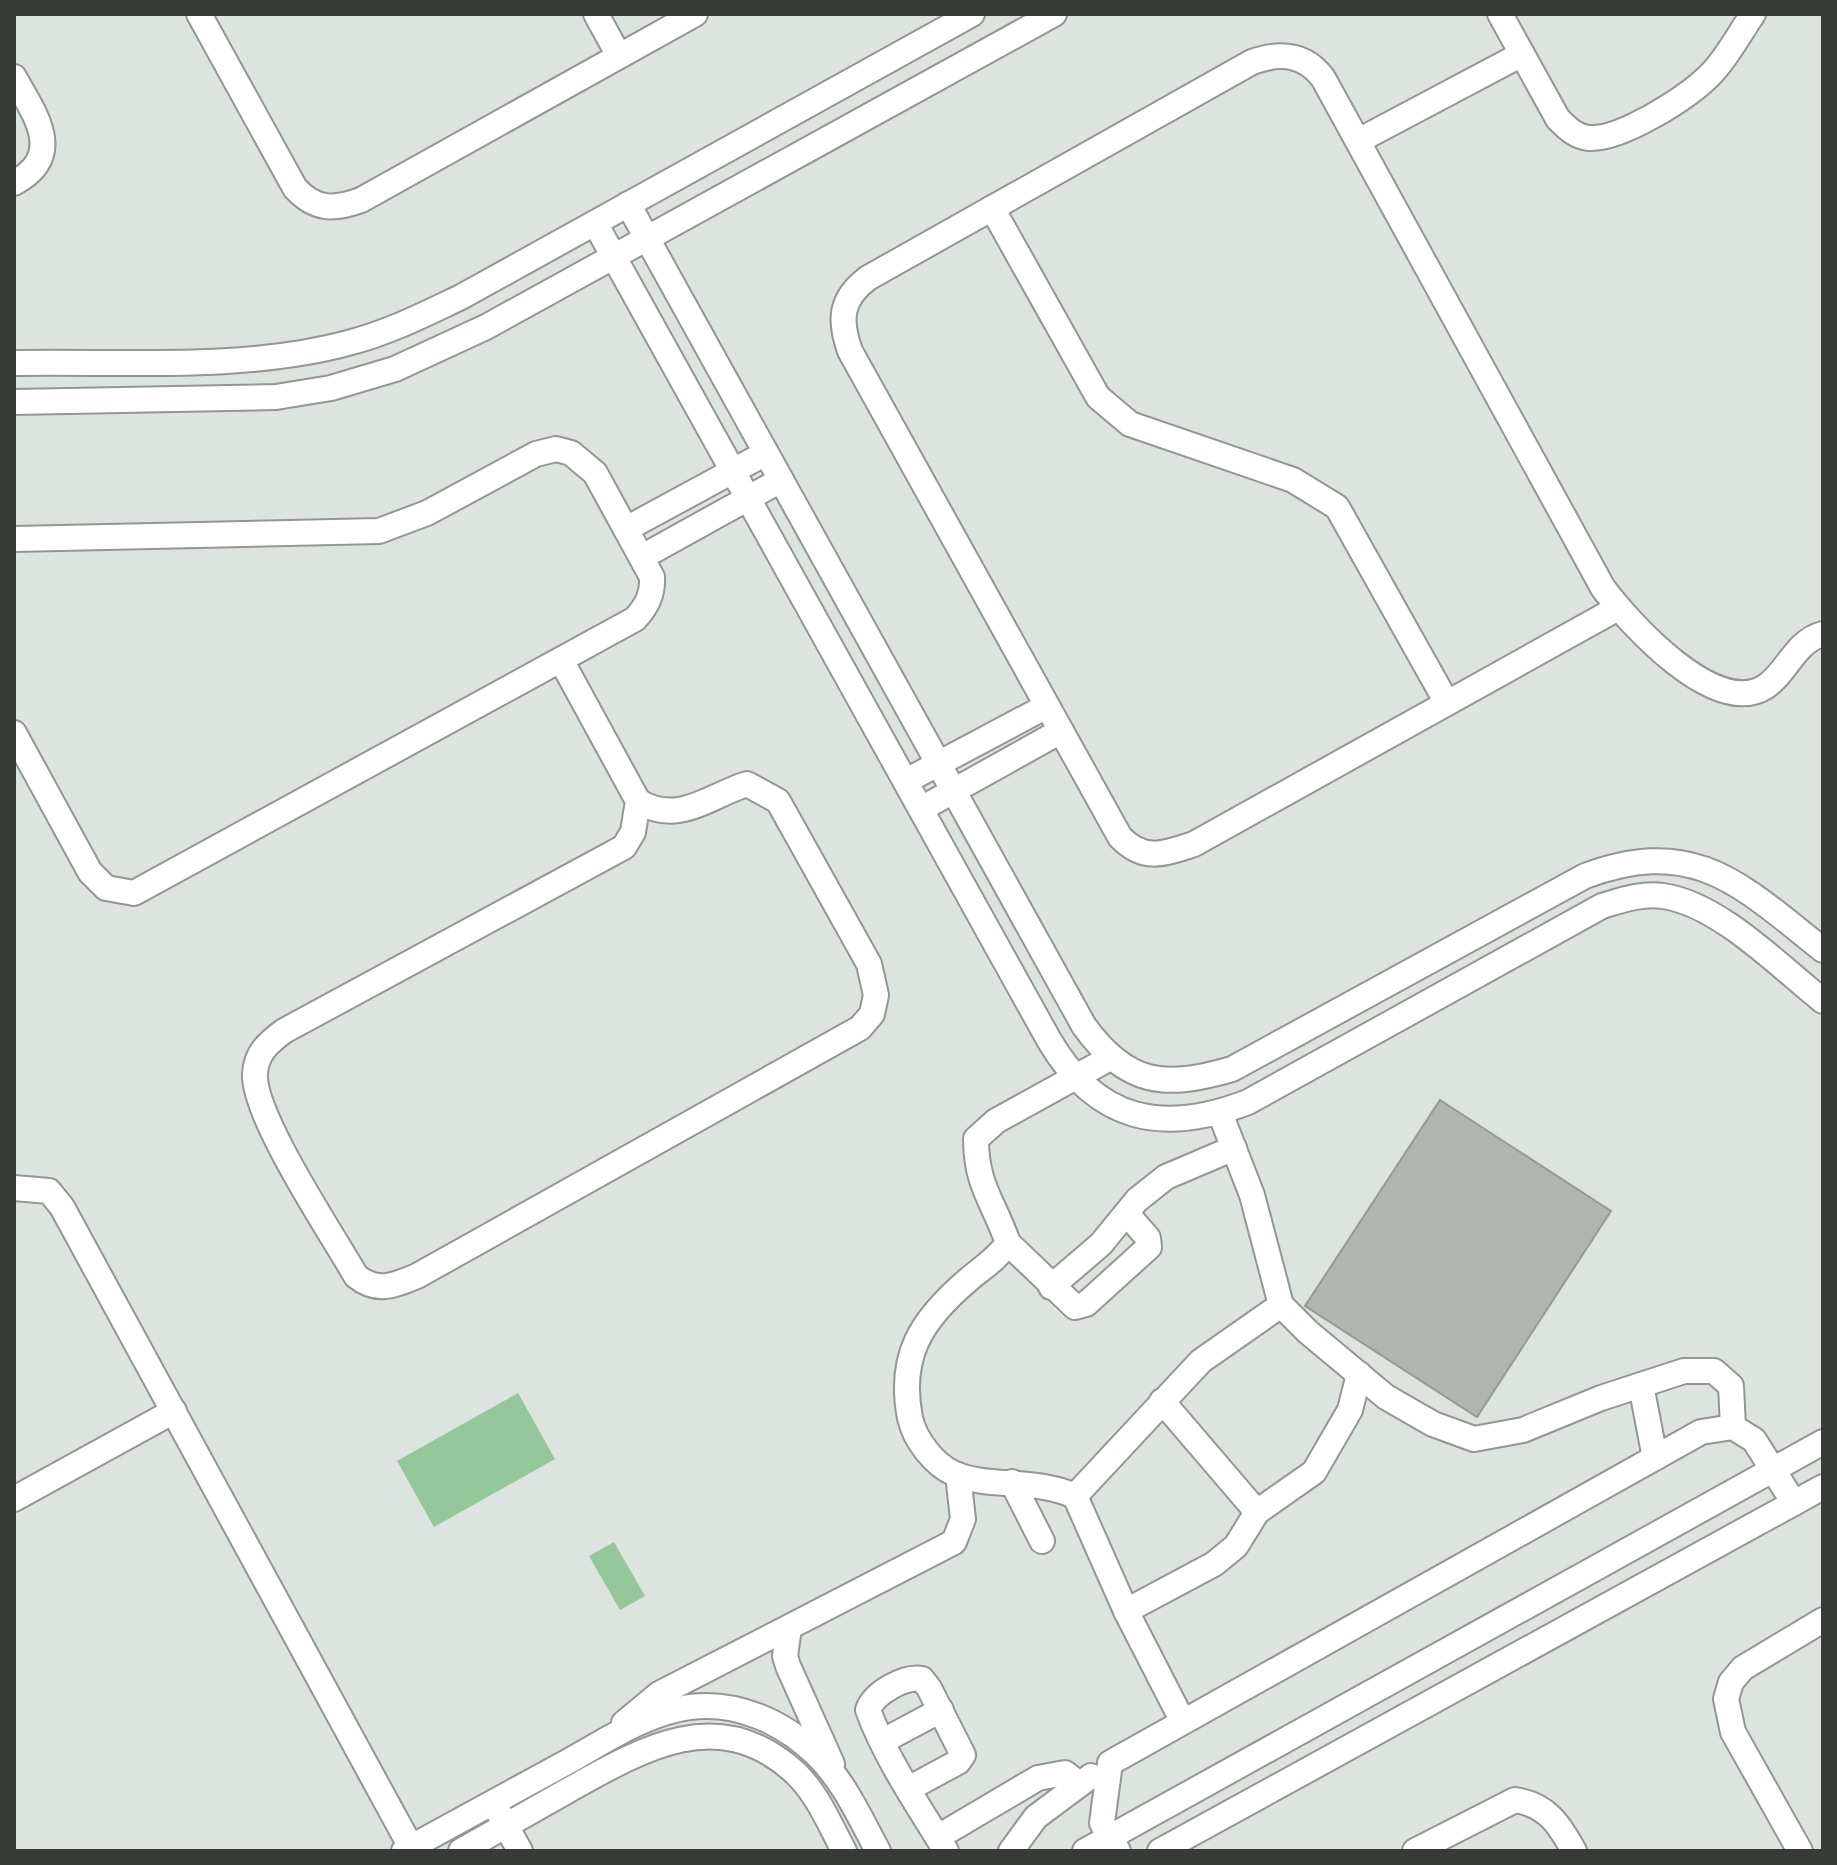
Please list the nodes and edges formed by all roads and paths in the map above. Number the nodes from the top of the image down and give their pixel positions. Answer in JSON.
{"nodes":[{"id":1,"x":199,"y":14,"type":"edge"},
{"id":2,"x":596,"y":14,"type":"edge"},
{"id":3,"x":695,"y":14,"type":"edge"},
{"id":4,"x":972,"y":14,"type":"edge"},
{"id":5,"x":980,"y":14,"type":"edge"},
{"id":6,"x":1054,"y":14,"type":"edge"},
{"id":7,"x":1500,"y":14,"type":"edge"},
{"id":8,"x":1753,"y":14,"type":"edge"},
{"id":9,"x":940,"y":22,"type":"edge"},
{"id":10,"x":997,"y":45,"type":"junction"},
{"id":11,"x":1522,"y":54,"type":"junction"},
{"id":12,"x":619,"y":56,"type":"junction"},
{"id":13,"x":963,"y":64,"type":"junction"},
{"id":14,"x":14,"y":77,"type":"edge"},
{"id":15,"x":1358,"y":141,"type":"junction"},
{"id":16,"x":14,"y":183,"type":"edge"},
{"id":17,"x":628,"y":204,"type":"junction"},
{"id":18,"x":992,"y":208,"type":"junction"},
{"id":19,"x":595,"y":223,"type":"junction"},
{"id":20,"x":647,"y":238,"type":"junction"},
{"id":21,"x":614,"y":256,"type":"junction"},
{"id":22,"x":14,"y":363,"type":"edge"},
{"id":23,"x":14,"y":402,"type":"edge"},
{"id":24,"x":766,"y":453,"type":"junction"},
{"id":25,"x":733,"y":471,"type":"junction"},
{"id":26,"x":781,"y":480,"type":"junction"},
{"id":27,"x":748,"y":498,"type":"junction"},
{"id":28,"x":626,"y":529,"type":"junction"},
{"id":29,"x":14,"y":539,"type":"edge"},
{"id":30,"x":642,"y":557,"type":"junction"},
{"id":31,"x":1618,"y":608,"type":"junction"},
{"id":32,"x":1823,"y":634,"type":"edge"},
{"id":33,"x":561,"y":660,"type":"junction"},
{"id":34,"x":1447,"y":703,"type":"junction"},
{"id":35,"x":1047,"y":706,"type":"junction"},
{"id":36,"x":1061,"y":731,"type":"junction"},
{"id":37,"x":14,"y":733,"type":"edge"},
{"id":38,"x":939,"y":763,"type":"junction"},
{"id":39,"x":906,"y":781,"type":"junction"},
{"id":40,"x":954,"y":791,"type":"junction"},
{"id":41,"x":638,"y":801,"type":"junction"},
{"id":42,"x":921,"y":809,"type":"junction"},
{"id":43,"x":1509,"y":918,"type":"junction"},
{"id":44,"x":1823,"y":950,"type":"edge"},
{"id":45,"x":1521,"y":951,"type":"junction"},
{"id":46,"x":1823,"y":1001,"type":"edge"},
{"id":47,"x":1110,"y":1058,"type":"junction"},
{"id":48,"x":1074,"y":1076,"type":"junction"},
{"id":49,"x":1220,"y":1113,"type":"junction"},
{"id":50,"x":1234,"y":1148,"type":"junction"},
{"id":51,"x":14,"y":1188,"type":"edge"},
{"id":52,"x":1127,"y":1214,"type":"junction"},
{"id":53,"x":1008,"y":1243,"type":"junction"},
{"id":54,"x":1051,"y":1287,"type":"junction"},
{"id":55,"x":1281,"y":1305,"type":"junction"},
{"id":56,"x":1359,"y":1374,"type":"junction"},
{"id":57,"x":1641,"y":1385,"type":"junction"},
{"id":58,"x":1162,"y":1401,"type":"junction"},
{"id":59,"x":174,"y":1411,"type":"junction"},
{"id":60,"x":1733,"y":1427,"type":"junction"},
{"id":61,"x":1823,"y":1442,"type":"edge"},
{"id":62,"x":1655,"y":1458,"type":"junction"},
{"id":63,"x":1773,"y":1470,"type":"junction"},
{"id":64,"x":958,"y":1475,"type":"junction"},
{"id":65,"x":1012,"y":1482,"type":"junction"},
{"id":66,"x":1823,"y":1487,"type":"edge"},
{"id":67,"x":1075,"y":1496,"type":"junction"},
{"id":68,"x":14,"y":1499,"type":"edge"},
{"id":69,"x":1794,"y":1503,"type":"junction"},
{"id":70,"x":1257,"y":1512,"type":"junction"},
{"id":71,"x":1042,"y":1541,"type":"dead end"},
{"id":72,"x":1126,"y":1611,"type":"junction"},
{"id":73,"x":1823,"y":1620,"type":"edge"},
{"id":74,"x":789,"y":1628,"type":"junction"},
{"id":75,"x":941,"y":1710,"type":"junction"},
{"id":76,"x":1182,"y":1720,"type":"junction"},
{"id":77,"x":608,"y":1739,"type":"junction"},
{"id":78,"x":883,"y":1741,"type":"junction"},
{"id":79,"x":1110,"y":1763,"type":"junction"},
{"id":80,"x":840,"y":1782,"type":"junction"},
{"id":81,"x":1079,"y":1784,"type":"junction"},
{"id":82,"x":910,"y":1788,"type":"junction"},
{"id":83,"x":493,"y":1802,"type":"junction"},
{"id":84,"x":506,"y":1826,"type":"junction"},
{"id":85,"x":942,"y":1844,"type":"edge"},
{"id":86,"x":1114,"y":1844,"type":"edge"},
{"id":87,"x":409,"y":1850,"type":"edge"},
{"id":88,"x":461,"y":1851,"type":"edge"},
{"id":89,"x":520,"y":1851,"type":"edge"},
{"id":90,"x":844,"y":1851,"type":"edge"},
{"id":91,"x":878,"y":1851,"type":"edge"},
{"id":92,"x":1011,"y":1851,"type":"edge"},
{"id":93,"x":1085,"y":1851,"type":"edge"},
{"id":94,"x":1160,"y":1851,"type":"edge"},
{"id":95,"x":1415,"y":1851,"type":"edge"},
{"id":96,"x":1574,"y":1851,"type":"edge"},
{"id":97,"x":1800,"y":1851,"type":"edge"}],
"edges":[{"from":1,"to":12,"type":"street"},
{"from":2,"to":12,"type":"street"},
{"from":3,"to":12,"type":"street"},
{"from":4,"to":9,"type":"street"},
{"from":5,"to":10,"type":"street"},
{"from":6,"to":10,"type":"street"},
{"from":7,"to":11,"type":"street"},
{"from":8,"to":11,"type":"street"},
{"from":9,"to":13,"type":"street"},
{"from":9,"to":17,"type":"street"},
{"from":10,"to":13,"type":"street"},
{"from":11,"to":15,"type":"street"},
{"from":13,"to":20,"type":"street"},
{"from":14,"to":16,"type":"street"},
{"from":15,"to":18,"type":"street"},
{"from":15,"to":31,"type":"street"},
{"from":17,"to":19,"type":"street"},
{"from":17,"to":20,"type":"street"},
{"from":18,"to":34,"type":"street"},
{"from":18,"to":35,"type":"street"},
{"from":19,"to":21,"type":"street"},
{"from":19,"to":22,"type":"street"},
{"from":20,"to":21,"type":"street"},
{"from":20,"to":24,"type":"street"},
{"from":21,"to":23,"type":"street"},
{"from":21,"to":25,"type":"street"},
{"from":24,"to":25,"type":"street"},
{"from":24,"to":26,"type":"street"},
{"from":25,"to":27,"type":"street"},
{"from":25,"to":28,"type":"street"},
{"from":26,"to":27,"type":"street"},
{"from":26,"to":38,"type":"street"},
{"from":27,"to":30,"type":"street"},
{"from":27,"to":39,"type":"street"},
{"from":28,"to":29,"type":"street"},
{"from":28,"to":30,"type":"street"},
{"from":30,"to":33,"type":"street"},
{"from":31,"to":32,"type":"street"},
{"from":31,"to":34,"type":"street"},
{"from":33,"to":37,"type":"street"},
{"from":33,"to":41,"type":"street"},
{"from":34,"to":36,"type":"street"},
{"from":35,"to":36,"type":"street"},
{"from":35,"to":38,"type":"street"},
{"from":36,"to":40,"type":"street"},
{"from":38,"to":39,"type":"street"},
{"from":38,"to":40,"type":"street"},
{"from":39,"to":42,"type":"street"},
{"from":40,"to":42,"type":"street"},
{"from":40,"to":47,"type":"street"},
{"from":41,"to":41,"type":"street"},
{"from":42,"to":48,"type":"street"},
{"from":43,"to":44,"type":"street"},
{"from":43,"to":45,"type":"street"},
{"from":43,"to":47,"type":"street"},
{"from":45,"to":46,"type":"street"},
{"from":45,"to":49,"type":"street"},
{"from":47,"to":48,"type":"street"},
{"from":48,"to":49,"type":"street"},
{"from":48,"to":53,"type":"street"},
{"from":49,"to":50,"type":"street"},
{"from":50,"to":52,"type":"street"},
{"from":50,"to":55,"type":"street"},
{"from":51,"to":59,"type":"street"},
{"from":52,"to":54,"type":"street"},
{"from":52,"to":54,"type":"street"},
{"from":53,"to":54,"type":"street"},
{"from":53,"to":64,"type":"street"},
{"from":55,"to":56,"type":"street"},
{"from":55,"to":58,"type":"street"},
{"from":56,"to":57,"type":"street"},
{"from":56,"to":70,"type":"street"},
{"from":57,"to":60,"type":"street"},
{"from":57,"to":62,"type":"street"},
{"from":58,"to":67,"type":"street"},
{"from":58,"to":70,"type":"street"},
{"from":59,"to":68,"type":"street"},
{"from":59,"to":87,"type":"street"},
{"from":60,"to":62,"type":"street"},
{"from":60,"to":63,"type":"street"},
{"from":61,"to":63,"type":"street"},
{"from":62,"to":76,"type":"street"},
{"from":63,"to":69,"type":"street"},
{"from":63,"to":86,"type":"street"},
{"from":64,"to":65,"type":"street"},
{"from":64,"to":74,"type":"street"},
{"from":65,"to":67,"type":"street"},
{"from":65,"to":71,"type":"street"},
{"from":66,"to":69,"type":"street"},
{"from":67,"to":72,"type":"street"},
{"from":69,"to":94,"type":"street"},
{"from":70,"to":72,"type":"street"},
{"from":72,"to":76,"type":"street"},
{"from":73,"to":97,"type":"street"},
{"from":74,"to":77,"type":"street"},
{"from":74,"to":80,"type":"street"},
{"from":75,"to":78,"type":"street"},
{"from":75,"to":78,"type":"street"},
{"from":75,"to":82,"type":"street"},
{"from":76,"to":79,"type":"street"},
{"from":77,"to":80,"type":"street"},
{"from":77,"to":83,"type":"street"},
{"from":78,"to":82,"type":"street"},
{"from":79,"to":81,"type":"street"},
{"from":79,"to":86,"type":"street"},
{"from":80,"to":91,"type":"street"},
{"from":81,"to":85,"type":"street"},
{"from":81,"to":92,"type":"street"},
{"from":82,"to":85,"type":"street"},
{"from":83,"to":84,"type":"street"},
{"from":83,"to":87,"type":"street"},
{"from":84,"to":88,"type":"street"},
{"from":84,"to":89,"type":"street"},
{"from":84,"to":90,"type":"street"},
{"from":86,"to":93,"type":"street"},
{"from":95,"to":96,"type":"street"}]}
